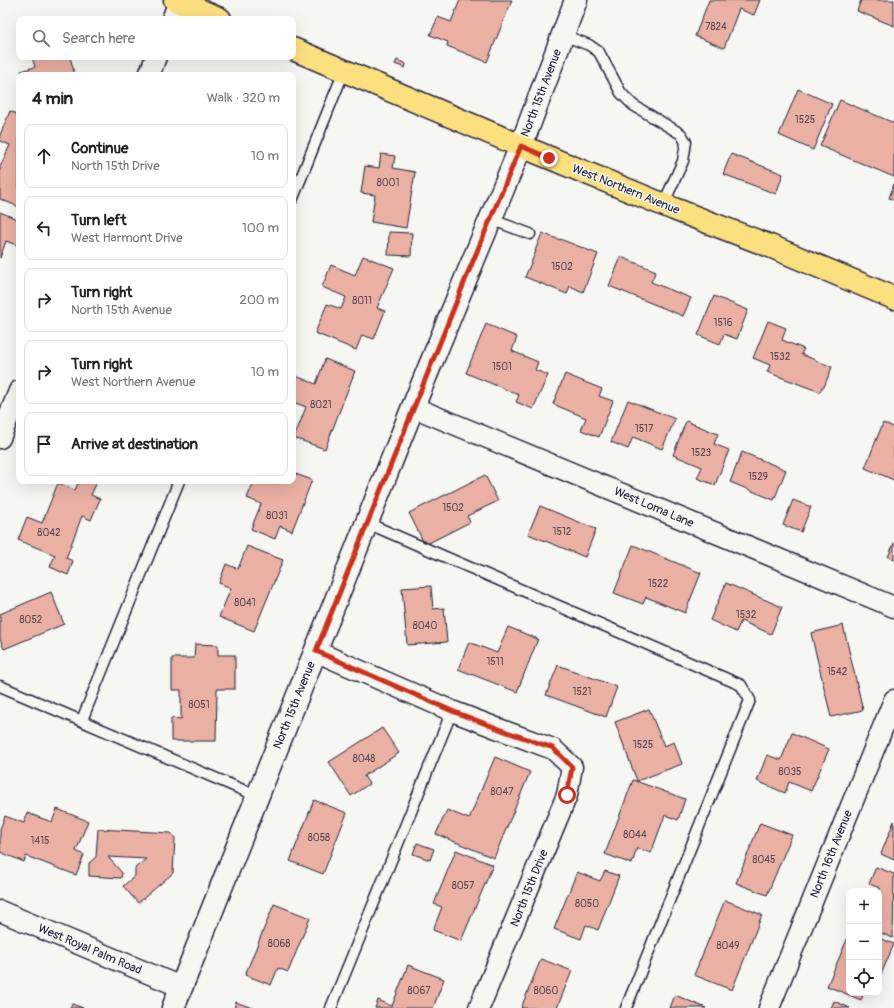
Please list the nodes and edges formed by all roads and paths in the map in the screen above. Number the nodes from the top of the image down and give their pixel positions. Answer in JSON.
{"nodes":[{"id":1,"x":576,"y":0,"type":"edge"},
{"id":2,"x":175,"y":7,"type":"edge"},
{"id":3,"x":209,"y":16,"type":"edge"},
{"id":4,"x":562,"y":35,"type":"junction"},
{"id":5,"x":296,"y":50,"type":"edge"},
{"id":6,"x":155,"y":60,"type":"edge"},
{"id":7,"x":344,"y":71,"type":"junction"},
{"id":8,"x":150,"y":72,"type":"edge"},
{"id":9,"x":521,"y":146,"type":"junction"},
{"id":10,"x":296,"y":191,"type":"edge"},
{"id":11,"x":663,"y":205,"type":"junction"},
{"id":12,"x":490,"y":219,"type":"junction"},
{"id":13,"x":530,"y":234,"type":"dead end"},
{"id":14,"x":894,"y":298,"type":"edge"},
{"id":15,"x":16,"y":399,"type":"edge"},
{"id":16,"x":414,"y":407,"type":"junction"},
{"id":17,"x":0,"y":438,"type":"edge"},
{"id":18,"x":177,"y":484,"type":"edge"},
{"id":19,"x":367,"y":523,"type":"junction"},
{"id":20,"x":894,"y":607,"type":"edge"},
{"id":21,"x":316,"y":651,"type":"junction"},
{"id":22,"x":0,"y":686,"type":"edge"},
{"id":23,"x":894,"y":700,"type":"edge"},
{"id":24,"x":452,"y":711,"type":"junction"},
{"id":25,"x":82,"y":720,"type":"junction"},
{"id":26,"x":257,"y":796,"type":"junction"},
{"id":27,"x":0,"y":912,"type":"edge"},
{"id":28,"x":181,"y":988,"type":"junction"},
{"id":29,"x":173,"y":1008,"type":"edge"},
{"id":30,"x":330,"y":1008,"type":"edge"},
{"id":31,"x":479,"y":1008,"type":"edge"},
{"id":32,"x":626,"y":1008,"type":"edge"},
{"id":33,"x":769,"y":1008,"type":"edge"}],
"edges":[{"from":1,"to":4,"type":"street","name":"North 15th Avenue"},
{"from":2,"to":3,"type":"main road"},
{"from":4,"to":9,"type":"street","name":"North 15th Avenue"},
{"from":4,"to":11,"type":"lane"},
{"from":5,"to":7,"type":"main road","name":"West Northern Avenue"},
{"from":6,"to":8,"type":"street"},
{"from":7,"to":9,"type":"main road","name":"West Northern Avenue"},
{"from":7,"to":10,"type":"lane"},
{"from":9,"to":11,"type":"main road","name":"West Northern Avenue"},
{"from":9,"to":12,"type":"street","name":"North 15th Avenue"},
{"from":11,"to":14,"type":"main road","name":"West Northern Avenue"},
{"from":12,"to":13,"type":"lane"},
{"from":12,"to":16,"type":"street","name":"North 15th Avenue"},
{"from":15,"to":17,"type":"street"},
{"from":16,"to":19,"type":"street","name":"North 15th Avenue"},
{"from":16,"to":20,"type":"street","name":"West Loma Lane"},
{"from":18,"to":25,"type":"lane"},
{"from":19,"to":21,"type":"street","name":"North 15th Avenue"},
{"from":19,"to":32,"type":"lane"},
{"from":21,"to":24,"type":"street"},
{"from":21,"to":26,"type":"street","name":"North 15th Avenue"},
{"from":22,"to":25,"type":"lane"},
{"from":23,"to":33,"type":"street","name":"North 16th Avenue"},
{"from":24,"to":30,"type":"lane"},
{"from":24,"to":31,"type":"street","name":"North 15th Drive"},
{"from":25,"to":26,"type":"lane"},
{"from":26,"to":28,"type":"street","name":"North 15th Avenue"},
{"from":27,"to":28,"type":"street","name":"West Royal Palm Road"},
{"from":28,"to":29,"type":"street","name":"North 15th Avenue"}]}
